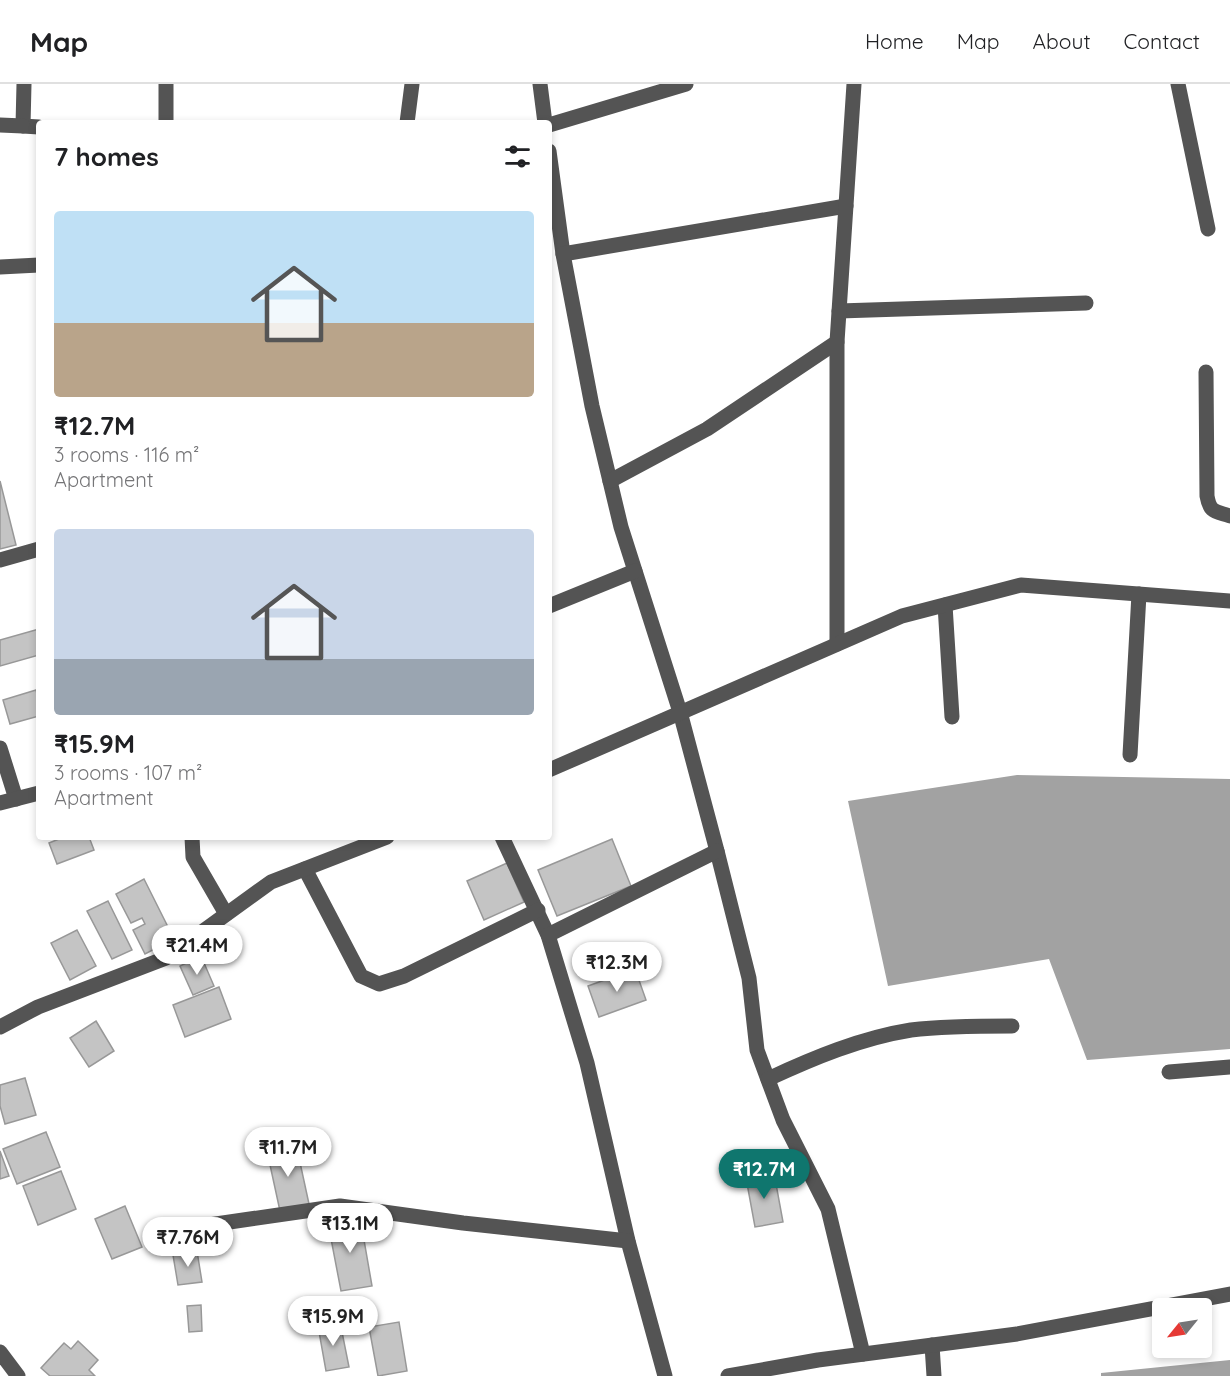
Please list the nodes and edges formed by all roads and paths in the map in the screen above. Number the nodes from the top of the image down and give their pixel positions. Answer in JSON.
{"nodes":[{"id":1,"x":24,"y":84,"type":"edge"},
{"id":2,"x":166,"y":84,"type":"edge"},
{"id":3,"x":412,"y":84,"type":"edge"},
{"id":4,"x":540,"y":84,"type":"edge"},
{"id":5,"x":686,"y":84,"type":"edge"},
{"id":6,"x":854,"y":84,"type":"edge"},
{"id":7,"x":1178,"y":84,"type":"edge"},
{"id":8,"x":166,"y":120,"type":"edge"},
{"id":9,"x":407,"y":120,"type":"edge"},
{"id":10,"x":546,"y":120,"type":"edge"},
{"id":11,"x":552,"y":123,"type":"edge"},
{"id":12,"x":0,"y":125,"type":"edge"},
{"id":13,"x":22,"y":126,"type":"junction"},
{"id":14,"x":36,"y":127,"type":"edge"},
{"id":15,"x":552,"y":173,"type":"edge"},
{"id":16,"x":846,"y":206,"type":"junction"},
{"id":17,"x":1208,"y":229,"type":"dead end"},
{"id":18,"x":563,"y":254,"type":"junction"},
{"id":19,"x":36,"y":265,"type":"edge"},
{"id":20,"x":0,"y":267,"type":"edge"},
{"id":21,"x":1086,"y":303,"type":"dead end"},
{"id":22,"x":839,"y":311,"type":"junction"},
{"id":23,"x":837,"y":342,"type":"junction"},
{"id":24,"x":1206,"y":372,"type":"dead end"},
{"id":25,"x":610,"y":481,"type":"junction"},
{"id":26,"x":1230,"y":516,"type":"edge"},
{"id":27,"x":36,"y":550,"type":"edge"},
{"id":28,"x":0,"y":560,"type":"edge"},
{"id":29,"x":635,"y":571,"type":"junction"},
{"id":30,"x":1139,"y":594,"type":"junction"},
{"id":31,"x":1230,"y":601,"type":"edge"},
{"id":32,"x":552,"y":605,"type":"edge"},
{"id":33,"x":945,"y":605,"type":"junction"},
{"id":34,"x":837,"y":644,"type":"junction"},
{"id":35,"x":680,"y":712,"type":"junction"},
{"id":36,"x":952,"y":717,"type":"dead end"},
{"id":37,"x":0,"y":748,"type":"edge"},
{"id":38,"x":1130,"y":755,"type":"dead end"},
{"id":39,"x":552,"y":769,"type":"edge"},
{"id":40,"x":36,"y":794,"type":"edge"},
{"id":41,"x":16,"y":799,"type":"junction"},
{"id":42,"x":0,"y":803,"type":"edge"},
{"id":43,"x":192,"y":840,"type":"edge"},
{"id":44,"x":379,"y":840,"type":"edge"},
{"id":45,"x":503,"y":840,"type":"edge"},
{"id":46,"x":717,"y":851,"type":"junction"},
{"id":47,"x":305,"y":869,"type":"junction"},
{"id":48,"x":538,"y":910,"type":"junction"},
{"id":49,"x":226,"y":914,"type":"junction"},
{"id":50,"x":548,"y":935,"type":"junction"},
{"id":51,"x":1012,"y":1026,"type":"dead end"},
{"id":52,"x":0,"y":1028,"type":"edge"},
{"id":53,"x":1230,"y":1066,"type":"edge"},
{"id":54,"x":1169,"y":1072,"type":"dead end"},
{"id":55,"x":768,"y":1079,"type":"junction"},
{"id":56,"x":161,"y":1232,"type":"dead end"},
{"id":57,"x":628,"y":1241,"type":"junction"},
{"id":58,"x":1230,"y":1294,"type":"edge"},
{"id":59,"x":932,"y":1345,"type":"junction"},
{"id":60,"x":0,"y":1352,"type":"edge"},
{"id":61,"x":863,"y":1354,"type":"junction"},
{"id":62,"x":18,"y":1376,"type":"edge"},
{"id":63,"x":665,"y":1376,"type":"edge"},
{"id":64,"x":728,"y":1376,"type":"edge"},
{"id":65,"x":934,"y":1376,"type":"edge"}],
"edges":[{"from":1,"to":13,"type":"street"},
{"from":2,"to":8,"type":"street"},
{"from":3,"to":9,"type":"street"},
{"from":4,"to":10,"type":"street"},
{"from":5,"to":11,"type":"street"},
{"from":6,"to":16,"type":"street"},
{"from":7,"to":17,"type":"street"},
{"from":12,"to":13,"type":"street"},
{"from":13,"to":14,"type":"street"},
{"from":15,"to":18,"type":"street"},
{"from":16,"to":18,"type":"street"},
{"from":16,"to":22,"type":"street"},
{"from":18,"to":25,"type":"street"},
{"from":19,"to":20,"type":"street"},
{"from":21,"to":22,"type":"street"},
{"from":22,"to":23,"type":"street"},
{"from":23,"to":25,"type":"street"},
{"from":23,"to":34,"type":"street"},
{"from":24,"to":26,"type":"street"},
{"from":25,"to":29,"type":"street"},
{"from":27,"to":28,"type":"street"},
{"from":29,"to":32,"type":"street"},
{"from":29,"to":35,"type":"street"},
{"from":30,"to":31,"type":"street"},
{"from":30,"to":33,"type":"street"},
{"from":30,"to":38,"type":"street"},
{"from":33,"to":34,"type":"street"},
{"from":33,"to":36,"type":"street"},
{"from":34,"to":35,"type":"street"},
{"from":35,"to":39,"type":"street"},
{"from":35,"to":46,"type":"street"},
{"from":37,"to":41,"type":"street"},
{"from":40,"to":41,"type":"street"},
{"from":41,"to":42,"type":"street"},
{"from":43,"to":49,"type":"street"},
{"from":44,"to":47,"type":"street"},
{"from":45,"to":48,"type":"street"},
{"from":46,"to":50,"type":"street"},
{"from":46,"to":55,"type":"street"},
{"from":47,"to":48,"type":"street"},
{"from":47,"to":49,"type":"street"},
{"from":48,"to":50,"type":"street"},
{"from":49,"to":52,"type":"street"},
{"from":50,"to":57,"type":"street"},
{"from":51,"to":55,"type":"street"},
{"from":53,"to":54,"type":"street"},
{"from":55,"to":61,"type":"street"},
{"from":56,"to":57,"type":"street"},
{"from":57,"to":63,"type":"street"},
{"from":58,"to":59,"type":"street"},
{"from":59,"to":61,"type":"street"},
{"from":59,"to":65,"type":"street"},
{"from":60,"to":62,"type":"street"},
{"from":61,"to":64,"type":"street"}]}
